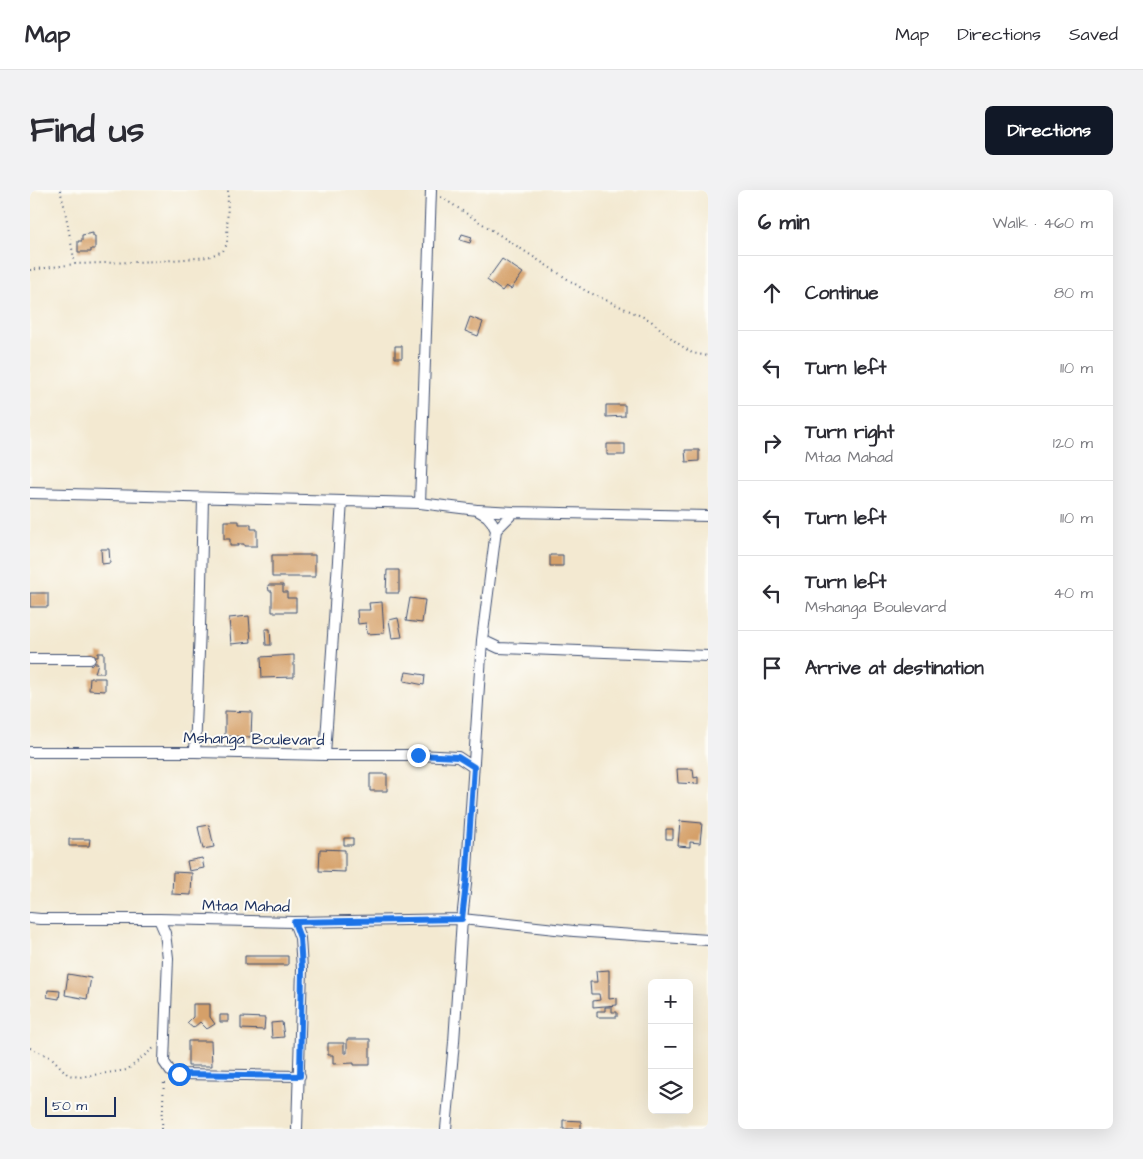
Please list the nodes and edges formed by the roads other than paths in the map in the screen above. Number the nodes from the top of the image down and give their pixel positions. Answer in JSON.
{"nodes":[{"id":1,"x":431,"y":190,"type":"edge"},
{"id":2,"x":30,"y":493,"type":"edge"},
{"id":3,"x":203,"y":498,"type":"junction"},
{"id":4,"x":342,"y":501,"type":"junction"},
{"id":5,"x":420,"y":503,"type":"junction"},
{"id":6,"x":477,"y":510,"type":"junction"},
{"id":7,"x":514,"y":512,"type":"junction"},
{"id":8,"x":708,"y":516,"type":"edge"},
{"id":9,"x":496,"y":530,"type":"junction"},
{"id":10,"x":482,"y":640,"type":"junction"},
{"id":11,"x":708,"y":656,"type":"edge"},
{"id":12,"x":30,"y":659,"type":"edge"},
{"id":13,"x":90,"y":659,"type":"dead end"},
{"id":14,"x":475,"y":744,"type":"junction"},
{"id":15,"x":30,"y":752,"type":"edge"},
{"id":16,"x":195,"y":752,"type":"junction"},
{"id":17,"x":325,"y":755,"type":"junction"},
{"id":18,"x":458,"y":757,"type":"junction"},
{"id":19,"x":474,"y":767,"type":"junction"},
{"id":20,"x":30,"y":918,"type":"edge"},
{"id":21,"x":159,"y":919,"type":"junction"},
{"id":22,"x":462,"y":919,"type":"junction"},
{"id":23,"x":294,"y":922,"type":"junction"},
{"id":24,"x":708,"y":940,"type":"edge"},
{"id":25,"x":300,"y":1076,"type":"junction"},
{"id":26,"x":298,"y":1129,"type":"edge"},
{"id":27,"x":446,"y":1129,"type":"edge"}],
"edges":[{"from":1,"to":5,"type":"street"},
{"from":2,"to":3,"type":"street"},
{"from":3,"to":4,"type":"street"},
{"from":3,"to":16,"type":"street"},
{"from":4,"to":5,"type":"street"},
{"from":4,"to":17,"type":"street"},
{"from":5,"to":6,"type":"street"},
{"from":6,"to":7,"type":"street"},
{"from":6,"to":9,"type":"street"},
{"from":7,"to":8,"type":"street"},
{"from":7,"to":9,"type":"street"},
{"from":9,"to":10,"type":"street"},
{"from":10,"to":11,"type":"street"},
{"from":10,"to":14,"type":"street"},
{"from":12,"to":13,"type":"street"},
{"from":14,"to":18,"type":"street"},
{"from":14,"to":19,"type":"street"},
{"from":15,"to":16,"type":"street","name":"Mshanga Boulevard"},
{"from":16,"to":17,"type":"street","name":"Mshanga Boulevard"},
{"from":17,"to":18,"type":"street","name":"Mshanga Boulevard"},
{"from":18,"to":19,"type":"street","name":"Mshanga Boulevard"},
{"from":19,"to":22,"type":"street"},
{"from":20,"to":21,"type":"street","name":"Mtaa Mahad"},
{"from":21,"to":23,"type":"street","name":"Mtaa Mahad"},
{"from":21,"to":25,"type":"street"},
{"from":22,"to":23,"type":"street","name":"Mtaa Mahad"},
{"from":22,"to":24,"type":"street","name":"Mtaa Mahad"},
{"from":22,"to":27,"type":"street"},
{"from":23,"to":25,"type":"street"},
{"from":25,"to":26,"type":"street"}]}
